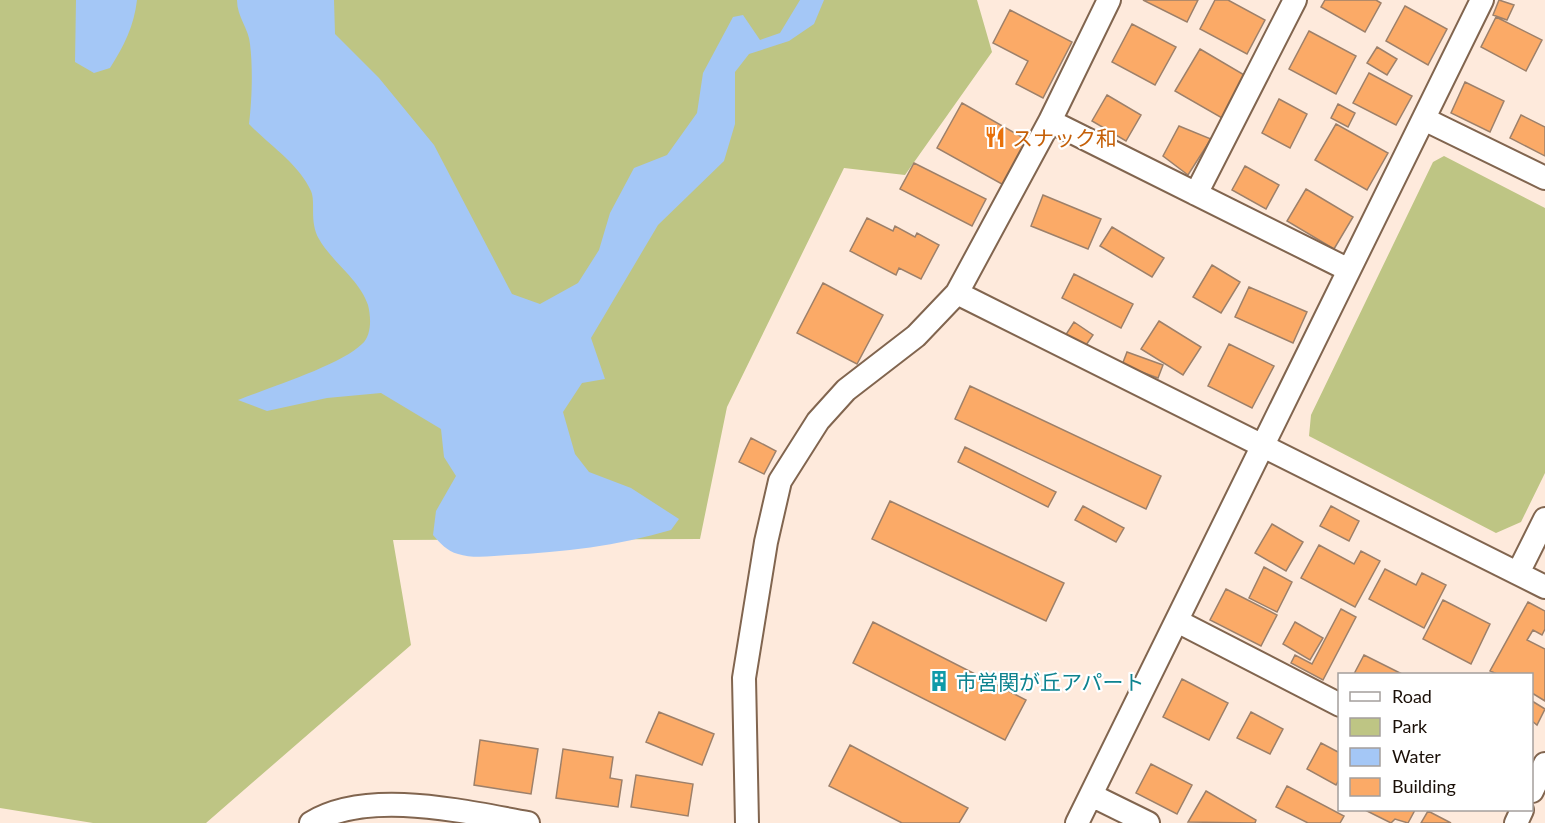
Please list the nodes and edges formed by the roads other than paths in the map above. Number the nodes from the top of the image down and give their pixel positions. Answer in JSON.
{"nodes":[{"id":1,"x":1109,"y":0,"type":"edge"},
{"id":2,"x":1295,"y":0,"type":"edge"},
{"id":3,"x":1482,"y":0,"type":"edge"},
{"id":4,"x":1424,"y":118,"type":"junction"},
{"id":5,"x":1050,"y":121,"type":"junction"},
{"id":6,"x":1545,"y":178,"type":"edge"},
{"id":7,"x":1197,"y":194,"type":"junction"},
{"id":8,"x":1349,"y":270,"type":"junction"},
{"id":9,"x":957,"y":293,"type":"junction"},
{"id":10,"x":1263,"y":445,"type":"junction"},
{"id":11,"x":1545,"y":519,"type":"edge"},
{"id":12,"x":1518,"y":573,"type":"junction"},
{"id":13,"x":1545,"y":587,"type":"edge"},
{"id":14,"x":1177,"y":621,"type":"junction"},
{"id":15,"x":1338,"y":704,"type":"edge"},
{"id":16,"x":1545,"y":764,"type":"edge"},
{"id":17,"x":1533,"y":789,"type":"edge"},
{"id":18,"x":1091,"y":795,"type":"junction"},
{"id":19,"x":421,"y":815,"type":"edge"},
{"id":20,"x":447,"y":816,"type":"edge"},
{"id":21,"x":311,"y":823,"type":"edge"},
{"id":22,"x":528,"y":823,"type":"edge"},
{"id":23,"x":747,"y":823,"type":"edge"},
{"id":24,"x":1077,"y":823,"type":"edge"},
{"id":25,"x":1148,"y":823,"type":"edge"}],
"edges":[{"from":1,"to":5,"type":"street"},
{"from":2,"to":7,"type":"street"},
{"from":3,"to":4,"type":"street"},
{"from":4,"to":6,"type":"street"},
{"from":4,"to":8,"type":"street"},
{"from":5,"to":7,"type":"street"},
{"from":5,"to":9,"type":"street"},
{"from":7,"to":8,"type":"street"},
{"from":8,"to":10,"type":"street"},
{"from":9,"to":10,"type":"street"},
{"from":9,"to":23,"type":"street"},
{"from":10,"to":12,"type":"street"},
{"from":10,"to":14,"type":"street"},
{"from":11,"to":12,"type":"street"},
{"from":12,"to":13,"type":"street"},
{"from":14,"to":15,"type":"street"},
{"from":14,"to":18,"type":"street"},
{"from":16,"to":17,"type":"street"},
{"from":18,"to":24,"type":"street"},
{"from":18,"to":25,"type":"street"},
{"from":19,"to":20,"type":"street"},
{"from":19,"to":21,"type":"street"},
{"from":20,"to":22,"type":"street"}]}
